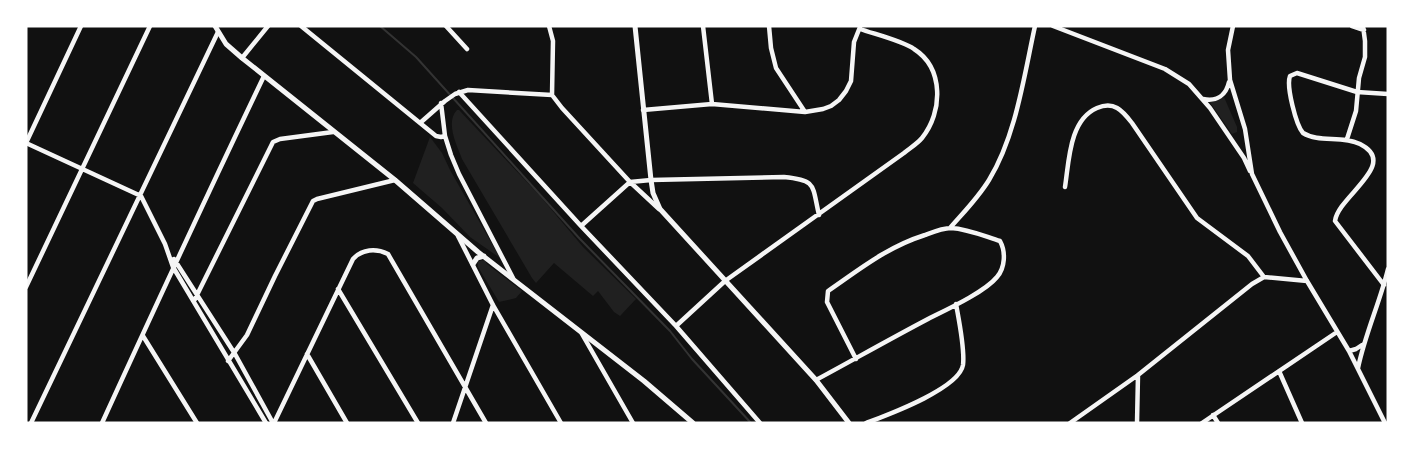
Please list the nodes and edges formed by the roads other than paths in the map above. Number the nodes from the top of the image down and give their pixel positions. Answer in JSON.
{"nodes":[{"id":1,"x":81,"y":26,"type":"edge"},
{"id":2,"x":150,"y":26,"type":"edge"},
{"id":3,"x":268,"y":26,"type":"edge"},
{"id":4,"x":301,"y":26,"type":"edge"},
{"id":5,"x":446,"y":26,"type":"edge"},
{"id":6,"x":549,"y":26,"type":"edge"},
{"id":7,"x":635,"y":26,"type":"edge"},
{"id":8,"x":703,"y":26,"type":"edge"},
{"id":9,"x":770,"y":26,"type":"edge"},
{"id":10,"x":1034,"y":26,"type":"edge"},
{"id":11,"x":1053,"y":26,"type":"edge"},
{"id":12,"x":1233,"y":26,"type":"edge"},
{"id":13,"x":1352,"y":26,"type":"edge"},
{"id":14,"x":860,"y":27,"type":"edge"},
{"id":15,"x":1364,"y":28,"type":"edge"},
{"id":16,"x":217,"y":29,"type":"edge"},
{"id":17,"x":467,"y":50,"type":"dead end"},
{"id":18,"x":242,"y":58,"type":"junction"},
{"id":19,"x":264,"y":76,"type":"junction"},
{"id":20,"x":1230,"y":80,"type":"junction"},
{"id":21,"x":1357,"y":92,"type":"junction"},
{"id":22,"x":457,"y":93,"type":"junction"},
{"id":23,"x":1388,"y":94,"type":"edge"},
{"id":24,"x":552,"y":95,"type":"junction"},
{"id":25,"x":1203,"y":99,"type":"junction"},
{"id":26,"x":443,"y":102,"type":"junction"},
{"id":27,"x":712,"y":104,"type":"junction"},
{"id":28,"x":434,"y":109,"type":"junction"},
{"id":29,"x":643,"y":110,"type":"junction"},
{"id":30,"x":805,"y":112,"type":"junction"},
{"id":31,"x":443,"y":116,"type":"junction"},
{"id":32,"x":420,"y":123,"type":"junction"},
{"id":33,"x":333,"y":132,"type":"junction"},
{"id":34,"x":445,"y":136,"type":"junction"},
{"id":35,"x":1347,"y":139,"type":"junction"},
{"id":36,"x":26,"y":143,"type":"edge"},
{"id":37,"x":82,"y":170,"type":"junction"},
{"id":38,"x":1252,"y":174,"type":"junction"},
{"id":39,"x":395,"y":180,"type":"junction"},
{"id":40,"x":650,"y":180,"type":"junction"},
{"id":41,"x":630,"y":182,"type":"junction"},
{"id":42,"x":1065,"y":187,"type":"dead end"},
{"id":43,"x":141,"y":196,"type":"junction"},
{"id":44,"x":660,"y":209,"type":"junction"},
{"id":45,"x":819,"y":215,"type":"junction"},
{"id":46,"x":581,"y":226,"type":"junction"},
{"id":47,"x":950,"y":228,"type":"junction"},
{"id":48,"x":458,"y":235,"type":"junction"},
{"id":49,"x":165,"y":244,"type":"junction"},
{"id":50,"x":484,"y":256,"type":"junction"},
{"id":51,"x":503,"y":259,"type":"junction"},
{"id":52,"x":176,"y":261,"type":"junction"},
{"id":53,"x":492,"y":262,"type":"junction"},
{"id":54,"x":473,"y":264,"type":"junction"},
{"id":55,"x":173,"y":266,"type":"junction"},
{"id":56,"x":1388,"y":268,"type":"edge"},
{"id":57,"x":1264,"y":277,"type":"junction"},
{"id":58,"x":513,"y":278,"type":"junction"},
{"id":59,"x":1307,"y":280,"type":"junction"},
{"id":60,"x":725,"y":281,"type":"junction"},
{"id":61,"x":1384,"y":286,"type":"junction"},
{"id":62,"x":26,"y":287,"type":"edge"},
{"id":63,"x":338,"y":288,"type":"junction"},
{"id":64,"x":197,"y":293,"type":"junction"},
{"id":65,"x":194,"y":301,"type":"junction"},
{"id":66,"x":956,"y":304,"type":"junction"},
{"id":67,"x":493,"y":305,"type":"junction"},
{"id":68,"x":676,"y":326,"type":"junction"},
{"id":69,"x":1337,"y":332,"type":"junction"},
{"id":70,"x":582,"y":334,"type":"junction"},
{"id":71,"x":143,"y":336,"type":"junction"},
{"id":72,"x":1363,"y":344,"type":"junction"},
{"id":73,"x":1356,"y":350,"type":"junction"},
{"id":74,"x":1349,"y":351,"type":"junction"},
{"id":75,"x":235,"y":354,"type":"junction"},
{"id":76,"x":307,"y":354,"type":"junction"},
{"id":77,"x":856,"y":359,"type":"junction"},
{"id":78,"x":1360,"y":359,"type":"junction"},
{"id":79,"x":228,"y":361,"type":"junction"},
{"id":80,"x":1358,"y":368,"type":"junction"},
{"id":81,"x":1278,"y":371,"type":"junction"},
{"id":82,"x":1138,"y":375,"type":"junction"},
{"id":83,"x":816,"y":380,"type":"junction"},
{"id":84,"x":465,"y":385,"type":"junction"},
{"id":85,"x":1213,"y":415,"type":"junction"},
{"id":86,"x":103,"y":422,"type":"edge"},
{"id":87,"x":31,"y":423,"type":"edge"},
{"id":88,"x":196,"y":423,"type":"edge"},
{"id":89,"x":266,"y":423,"type":"edge"},
{"id":90,"x":273,"y":423,"type":"edge"},
{"id":91,"x":347,"y":423,"type":"edge"},
{"id":92,"x":418,"y":423,"type":"edge"},
{"id":93,"x":453,"y":423,"type":"edge"},
{"id":94,"x":486,"y":423,"type":"edge"},
{"id":95,"x":561,"y":423,"type":"edge"},
{"id":96,"x":634,"y":423,"type":"edge"},
{"id":97,"x":693,"y":423,"type":"edge"},
{"id":98,"x":760,"y":423,"type":"edge"},
{"id":99,"x":849,"y":423,"type":"edge"},
{"id":100,"x":866,"y":423,"type":"edge"},
{"id":101,"x":1070,"y":423,"type":"edge"},
{"id":102,"x":1137,"y":423,"type":"edge"},
{"id":103,"x":1202,"y":423,"type":"edge"},
{"id":104,"x":1218,"y":423,"type":"edge"},
{"id":105,"x":1302,"y":423,"type":"edge"},
{"id":106,"x":1385,"y":423,"type":"edge"}],
"edges":[{"from":1,"to":36,"type":"street"},
{"from":2,"to":37,"type":"street"},
{"from":3,"to":18,"type":"street"},
{"from":4,"to":32,"type":"street"},
{"from":5,"to":17,"type":"street"},
{"from":6,"to":24,"type":"street"},
{"from":7,"to":29,"type":"street"},
{"from":8,"to":27,"type":"street"},
{"from":9,"to":30,"type":"street"},
{"from":10,"to":47,"type":"street"},
{"from":11,"to":25,"type":"street"},
{"from":12,"to":20,"type":"street"},
{"from":13,"to":15,"type":"street"},
{"from":14,"to":30,"type":"street"},
{"from":14,"to":45,"type":"street"},
{"from":15,"to":21,"type":"street"},
{"from":16,"to":18,"type":"street"},
{"from":16,"to":43,"type":"street"},
{"from":18,"to":19,"type":"street"},
{"from":19,"to":33,"type":"street"},
{"from":19,"to":52,"type":"street"},
{"from":20,"to":25,"type":"street"},
{"from":20,"to":38,"type":"street"},
{"from":21,"to":23,"type":"street"},
{"from":21,"to":35,"type":"street"},
{"from":21,"to":35,"type":"street"},
{"from":22,"to":24,"type":"street"},
{"from":22,"to":26,"type":"street"},
{"from":22,"to":46,"type":"street"},
{"from":24,"to":41,"type":"street"},
{"from":25,"to":38,"type":"street"},
{"from":26,"to":28,"type":"street"},
{"from":26,"to":31,"type":"street"},
{"from":27,"to":29,"type":"street"},
{"from":27,"to":30,"type":"street"},
{"from":28,"to":31,"type":"street"},
{"from":28,"to":32,"type":"street"},
{"from":29,"to":40,"type":"street"},
{"from":31,"to":34,"type":"street"},
{"from":32,"to":34,"type":"street"},
{"from":33,"to":39,"type":"street"},
{"from":33,"to":64,"type":"street"},
{"from":34,"to":51,"type":"street"},
{"from":35,"to":61,"type":"street"},
{"from":36,"to":37,"type":"street"},
{"from":37,"to":43,"type":"street"},
{"from":37,"to":62,"type":"street"},
{"from":38,"to":59,"type":"street"},
{"from":39,"to":48,"type":"street"},
{"from":39,"to":75,"type":"street"},
{"from":40,"to":41,"type":"street"},
{"from":40,"to":44,"type":"street"},
{"from":40,"to":45,"type":"street"},
{"from":41,"to":44,"type":"street"},
{"from":41,"to":46,"type":"street"},
{"from":42,"to":57,"type":"street"},
{"from":43,"to":49,"type":"street"},
{"from":43,"to":87,"type":"street"},
{"from":44,"to":60,"type":"street"},
{"from":45,"to":60,"type":"street"},
{"from":46,"to":68,"type":"street"},
{"from":47,"to":66,"type":"street"},
{"from":47,"to":77,"type":"street"},
{"from":48,"to":50,"type":"street"},
{"from":48,"to":54,"type":"street"},
{"from":49,"to":52,"type":"street"},
{"from":49,"to":55,"type":"street"},
{"from":50,"to":53,"type":"street"},
{"from":50,"to":54,"type":"street"},
{"from":51,"to":53,"type":"street"},
{"from":51,"to":58,"type":"street"},
{"from":52,"to":55,"type":"street"},
{"from":52,"to":64,"type":"street"},
{"from":53,"to":58,"type":"street"},
{"from":54,"to":67,"type":"street"},
{"from":55,"to":65,"type":"street"},
{"from":55,"to":71,"type":"street"},
{"from":56,"to":61,"type":"street"},
{"from":57,"to":59,"type":"street"},
{"from":57,"to":82,"type":"street"},
{"from":58,"to":70,"type":"street"},
{"from":59,"to":69,"type":"street"},
{"from":60,"to":68,"type":"street"},
{"from":60,"to":83,"type":"street"},
{"from":61,"to":72,"type":"street"},
{"from":63,"to":76,"type":"street"},
{"from":63,"to":84,"type":"street"},
{"from":63,"to":92,"type":"street"},
{"from":64,"to":65,"type":"street"},
{"from":64,"to":75,"type":"street"},
{"from":65,"to":79,"type":"street"},
{"from":66,"to":77,"type":"street"},
{"from":66,"to":100,"type":"street"},
{"from":67,"to":84,"type":"street"},
{"from":67,"to":95,"type":"street"},
{"from":68,"to":98,"type":"street"},
{"from":69,"to":74,"type":"street"},
{"from":69,"to":81,"type":"street"},
{"from":70,"to":96,"type":"street"},
{"from":70,"to":97,"type":"street"},
{"from":71,"to":86,"type":"street"},
{"from":71,"to":88,"type":"street"},
{"from":72,"to":73,"type":"street"},
{"from":72,"to":78,"type":"street"},
{"from":73,"to":74,"type":"street"},
{"from":73,"to":78,"type":"street"},
{"from":74,"to":80,"type":"street"},
{"from":75,"to":79,"type":"street"},
{"from":75,"to":90,"type":"street"},
{"from":76,"to":90,"type":"street"},
{"from":76,"to":91,"type":"street"},
{"from":77,"to":83,"type":"street"},
{"from":78,"to":80,"type":"street"},
{"from":79,"to":89,"type":"street"},
{"from":80,"to":106,"type":"street"},
{"from":81,"to":85,"type":"street"},
{"from":81,"to":105,"type":"street"},
{"from":82,"to":101,"type":"street"},
{"from":82,"to":102,"type":"street"},
{"from":83,"to":99,"type":"street"},
{"from":84,"to":93,"type":"street"},
{"from":84,"to":94,"type":"street"},
{"from":85,"to":103,"type":"street"},
{"from":85,"to":104,"type":"street"}]}
